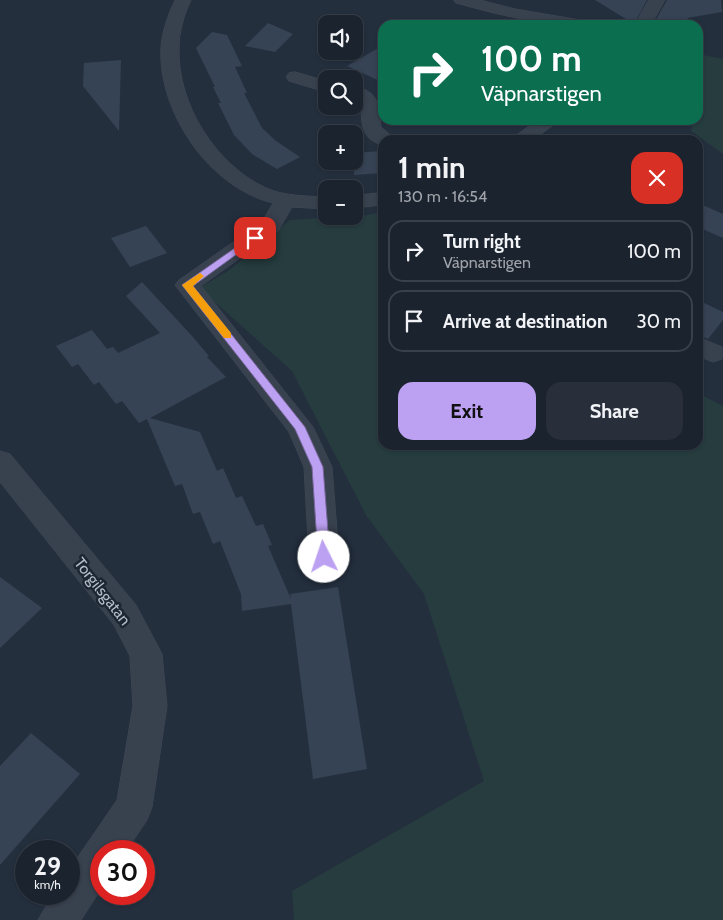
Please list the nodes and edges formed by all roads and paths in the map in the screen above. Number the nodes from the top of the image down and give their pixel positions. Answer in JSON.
{"nodes":[{"id":1,"x":183,"y":0,"type":"edge"},
{"id":2,"x":462,"y":0,"type":"edge"},
{"id":3,"x":657,"y":0,"type":"edge"},
{"id":4,"x":550,"y":20,"type":"edge"},
{"id":5,"x":646,"y":20,"type":"edge"},
{"id":6,"x":295,"y":77,"type":"dead end"},
{"id":7,"x":318,"y":84,"type":"edge"},
{"id":8,"x":363,"y":94,"type":"edge"},
{"id":9,"x":543,"y":125,"type":"edge"},
{"id":10,"x":380,"y":135,"type":"edge"},
{"id":11,"x":528,"y":135,"type":"edge"},
{"id":12,"x":286,"y":199,"type":"junction"},
{"id":13,"x":378,"y":200,"type":"edge"},
{"id":14,"x":363,"y":201,"type":"edge"},
{"id":15,"x":318,"y":202,"type":"edge"},
{"id":16,"x":0,"y":462,"type":"edge"},
{"id":17,"x":324,"y":557,"type":"dead end"},
{"id":18,"x":112,"y":840,"type":"edge"},
{"id":19,"x":90,"y":872,"type":"edge"},
{"id":20,"x":58,"y":920,"type":"edge"}],
"edges":[{"from":1,"to":12,"type":"street"},
{"from":2,"to":4,"type":"street"},
{"from":3,"to":5,"type":"street"},
{"from":6,"to":7,"type":"street"},
{"from":8,"to":10,"type":"street"},
{"from":9,"to":11,"type":"street"},
{"from":12,"to":15,"type":"street"},
{"from":12,"to":17,"type":"street"},
{"from":13,"to":14,"type":"street"},
{"from":16,"to":18,"type":"street","name":"Torgilsgatan"},
{"from":19,"to":20,"type":"street"}]}
